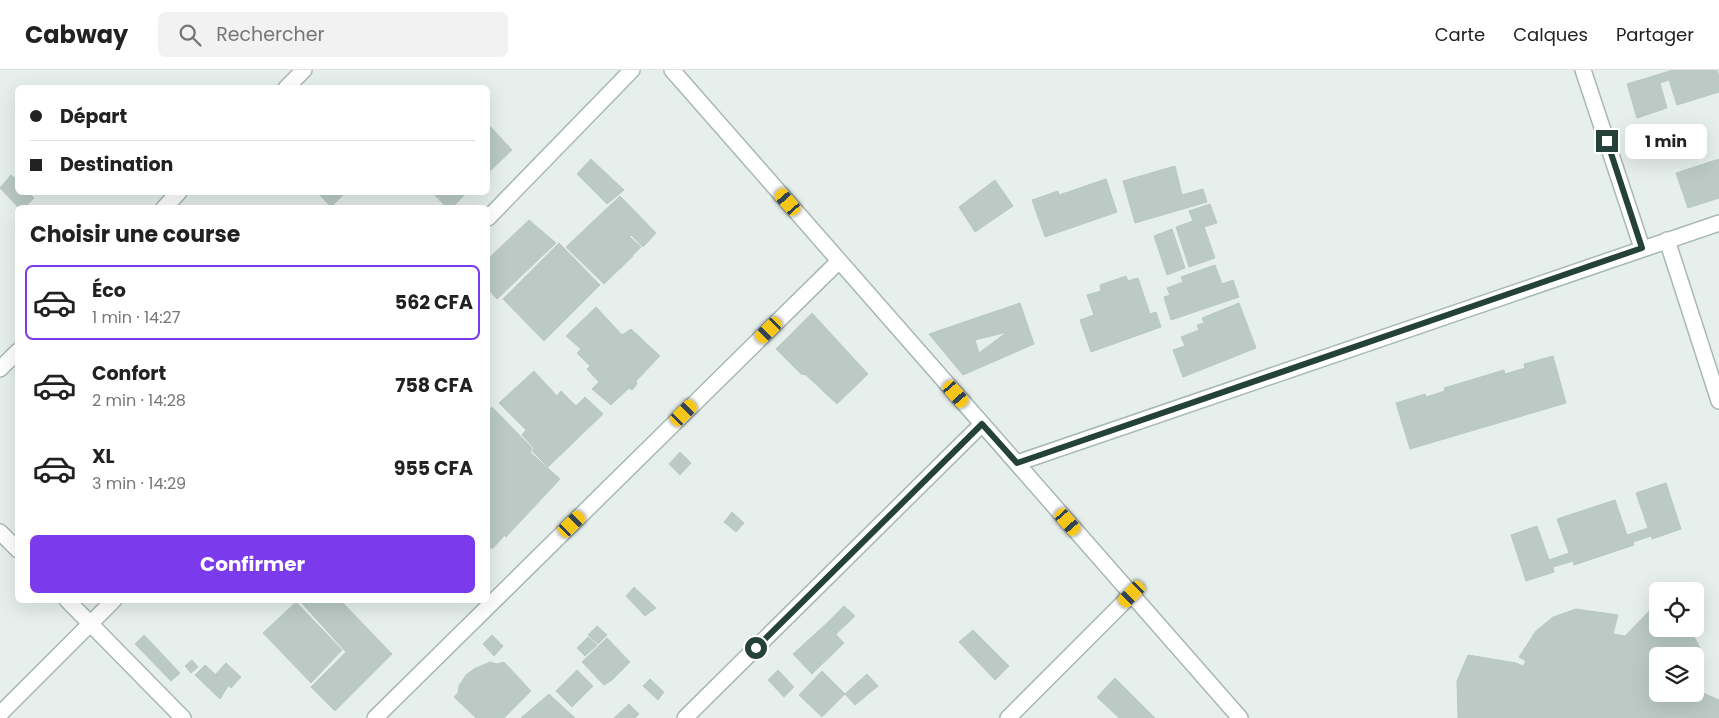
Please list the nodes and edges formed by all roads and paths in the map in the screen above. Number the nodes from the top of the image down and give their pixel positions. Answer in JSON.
{"nodes":[{"id":1,"x":304,"y":70,"type":"edge"},
{"id":2,"x":632,"y":70,"type":"edge"},
{"id":3,"x":672,"y":70,"type":"edge"},
{"id":4,"x":1584,"y":70,"type":"edge"},
{"id":5,"x":289,"y":85,"type":"edge"},
{"id":6,"x":176,"y":195,"type":"edge"},
{"id":7,"x":167,"y":205,"type":"edge"},
{"id":8,"x":490,"y":216,"type":"edge"},
{"id":9,"x":1719,"y":223,"type":"edge"},
{"id":10,"x":1667,"y":240,"type":"junction"},
{"id":11,"x":1642,"y":248,"type":"junction"},
{"id":12,"x":839,"y":260,"type":"junction"},
{"id":13,"x":15,"y":354,"type":"edge"},
{"id":14,"x":0,"y":368,"type":"edge"},
{"id":15,"x":1719,"y":401,"type":"edge"},
{"id":16,"x":982,"y":424,"type":"junction"},
{"id":17,"x":1017,"y":463,"type":"junction"},
{"id":18,"x":0,"y":532,"type":"edge"},
{"id":19,"x":15,"y":547,"type":"edge"},
{"id":20,"x":1132,"y":594,"type":"junction"},
{"id":21,"x":70,"y":603,"type":"edge"},
{"id":22,"x":111,"y":603,"type":"edge"},
{"id":23,"x":91,"y":624,"type":"junction"},
{"id":24,"x":0,"y":714,"type":"edge"},
{"id":25,"x":183,"y":718,"type":"edge"},
{"id":26,"x":375,"y":718,"type":"edge"},
{"id":27,"x":685,"y":718,"type":"edge"},
{"id":28,"x":1008,"y":718,"type":"edge"},
{"id":29,"x":1240,"y":718,"type":"edge"}],
"edges":[{"from":1,"to":5,"type":"street"},
{"from":2,"to":8,"type":"street"},
{"from":3,"to":12,"type":"street"},
{"from":4,"to":11,"type":"street"},
{"from":6,"to":7,"type":"street"},
{"from":9,"to":10,"type":"street"},
{"from":10,"to":11,"type":"street"},
{"from":10,"to":15,"type":"street"},
{"from":11,"to":17,"type":"street"},
{"from":12,"to":16,"type":"street"},
{"from":12,"to":26,"type":"street"},
{"from":13,"to":14,"type":"street"},
{"from":16,"to":17,"type":"street"},
{"from":16,"to":27,"type":"street"},
{"from":17,"to":20,"type":"street"},
{"from":18,"to":19,"type":"street"},
{"from":20,"to":28,"type":"street"},
{"from":20,"to":29,"type":"street"},
{"from":21,"to":23,"type":"street"},
{"from":22,"to":23,"type":"street"},
{"from":23,"to":24,"type":"street"},
{"from":23,"to":25,"type":"street"}]}
